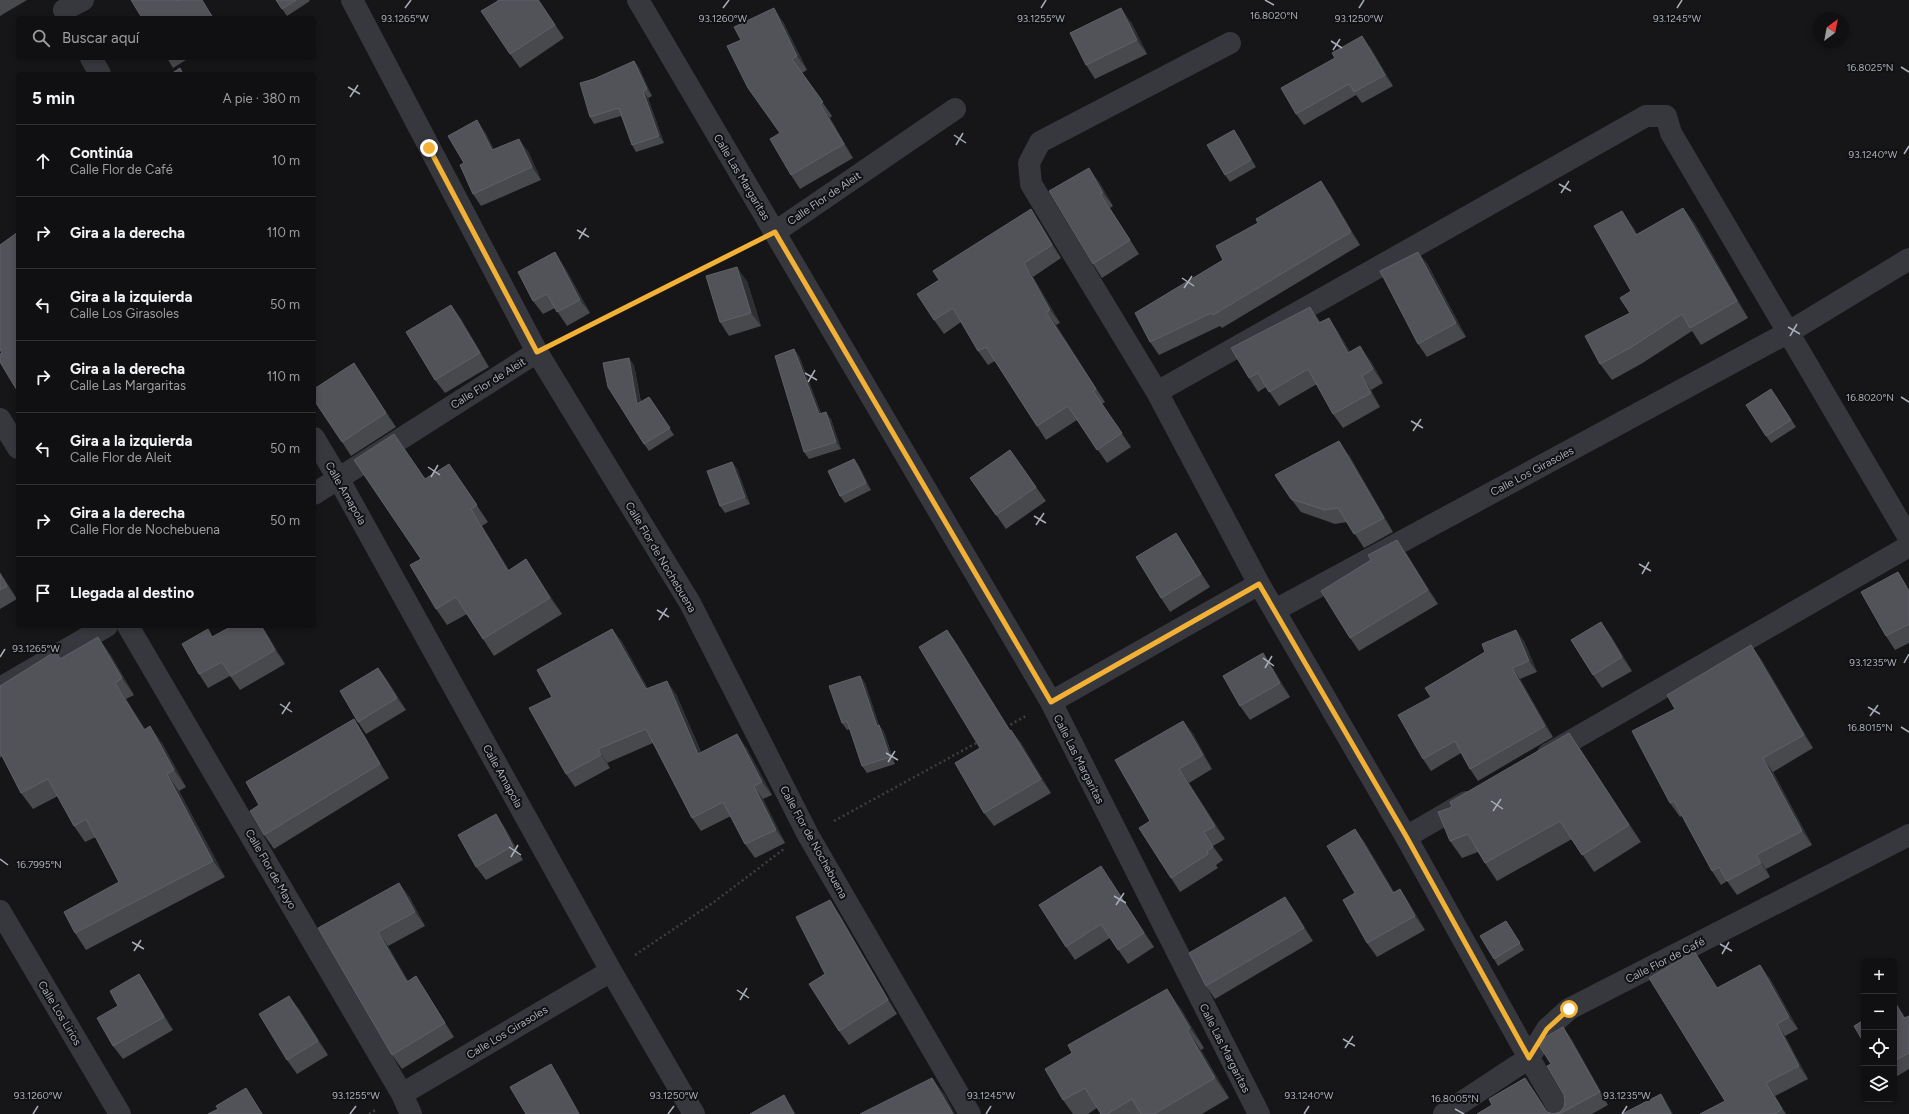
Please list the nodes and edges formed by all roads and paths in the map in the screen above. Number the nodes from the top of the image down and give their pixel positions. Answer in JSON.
{"nodes":[{"id":1,"x":352,"y":0,"type":"edge"},
{"id":2,"x":638,"y":0,"type":"edge"},
{"id":3,"x":1230,"y":42,"type":"dead end"},
{"id":4,"x":92,"y":60,"type":"edge"},
{"id":5,"x":99,"y":72,"type":"edge"},
{"id":6,"x":955,"y":108,"type":"dead end"},
{"id":7,"x":775,"y":232,"type":"junction"},
{"id":8,"x":1909,"y":259,"type":"edge"},
{"id":9,"x":1789,"y":332,"type":"junction"},
{"id":10,"x":537,"y":352,"type":"junction"},
{"id":11,"x":1157,"y":392,"type":"junction"},
{"id":12,"x":0,"y":419,"type":"edge"},
{"id":13,"x":316,"y":441,"type":"edge"},
{"id":14,"x":16,"y":445,"type":"edge"},
{"id":15,"x":338,"y":478,"type":"junction"},
{"id":16,"x":316,"y":493,"type":"edge"},
{"id":17,"x":1909,"y":538,"type":"edge"},
{"id":18,"x":1909,"y":546,"type":"edge"},
{"id":19,"x":1259,"y":584,"type":"junction"},
{"id":20,"x":1274,"y":610,"type":"junction"},
{"id":21,"x":104,"y":628,"type":"edge"},
{"id":22,"x":129,"y":628,"type":"edge"},
{"id":23,"x":0,"y":688,"type":"edge"},
{"id":24,"x":1051,"y":702,"type":"junction"},
{"id":25,"x":1530,"y":765,"type":"edge"},
{"id":26,"x":1482,"y":793,"type":"edge"},
{"id":27,"x":1909,"y":835,"type":"edge"},
{"id":28,"x":1406,"y":836,"type":"junction"},
{"id":29,"x":0,"y":911,"type":"edge"},
{"id":30,"x":611,"y":971,"type":"junction"},
{"id":31,"x":1529,"y":1058,"type":"junction"},
{"id":32,"x":402,"y":1094,"type":"junction"},
{"id":33,"x":120,"y":1114,"type":"edge"},
{"id":34,"x":411,"y":1114,"type":"edge"},
{"id":35,"x":694,"y":1114,"type":"edge"},
{"id":36,"x":970,"y":1114,"type":"edge"},
{"id":37,"x":1258,"y":1114,"type":"edge"},
{"id":38,"x":1444,"y":1114,"type":"edge"},
{"id":39,"x":1562,"y":1114,"type":"edge"}],
"edges":[{"from":1,"to":10,"type":"street","name":"Calle Flor de Nochebuena"},
{"from":2,"to":7,"type":"street","name":"Calle Las Margaritas"},
{"from":3,"to":11,"type":"street"},
{"from":4,"to":5,"type":"street"},
{"from":6,"to":7,"type":"street","name":"Calle Flor de Aleit"},
{"from":7,"to":10,"type":"path","name":"Calle Flor de Aleit"},
{"from":7,"to":24,"type":"street","name":"Calle Las Margaritas"},
{"from":8,"to":9,"type":"street","name":"Calle Los Girasoles"},
{"from":9,"to":11,"type":"street"},
{"from":9,"to":17,"type":"street"},
{"from":9,"to":20,"type":"street","name":"Calle Los Girasoles"},
{"from":10,"to":15,"type":"street","name":"Calle Flor de Aleit"},
{"from":10,"to":36,"type":"street","name":"Calle Flor de Nochebuena"},
{"from":11,"to":19,"type":"street"},
{"from":12,"to":14,"type":"street"},
{"from":13,"to":15,"type":"street","name":"Calle Amapola"},
{"from":15,"to":16,"type":"street","name":"Calle Flor de Aleit"},
{"from":15,"to":30,"type":"street","name":"Calle Amapola"},
{"from":18,"to":25,"type":"street"},
{"from":19,"to":20,"type":"street"},
{"from":19,"to":24,"type":"street"},
{"from":20,"to":28,"type":"street"},
{"from":21,"to":23,"type":"street"},
{"from":22,"to":32,"type":"street","name":"Calle Flor de Mayo"},
{"from":24,"to":37,"type":"street","name":"Calle Las Margaritas"},
{"from":26,"to":28,"type":"street"},
{"from":27,"to":31,"type":"street","name":"Calle Flor de Café"},
{"from":28,"to":31,"type":"street"},
{"from":29,"to":33,"type":"street","name":"Calle Los Lirios"},
{"from":30,"to":32,"type":"street","name":"Calle Los Girasoles"},
{"from":30,"to":35,"type":"street","name":"Calle Amapola"},
{"from":31,"to":38,"type":"street","name":"Calle Flor de Café"},
{"from":31,"to":39,"type":"street"},
{"from":32,"to":34,"type":"street","name":"Calle Flor de Mayo"}]}
